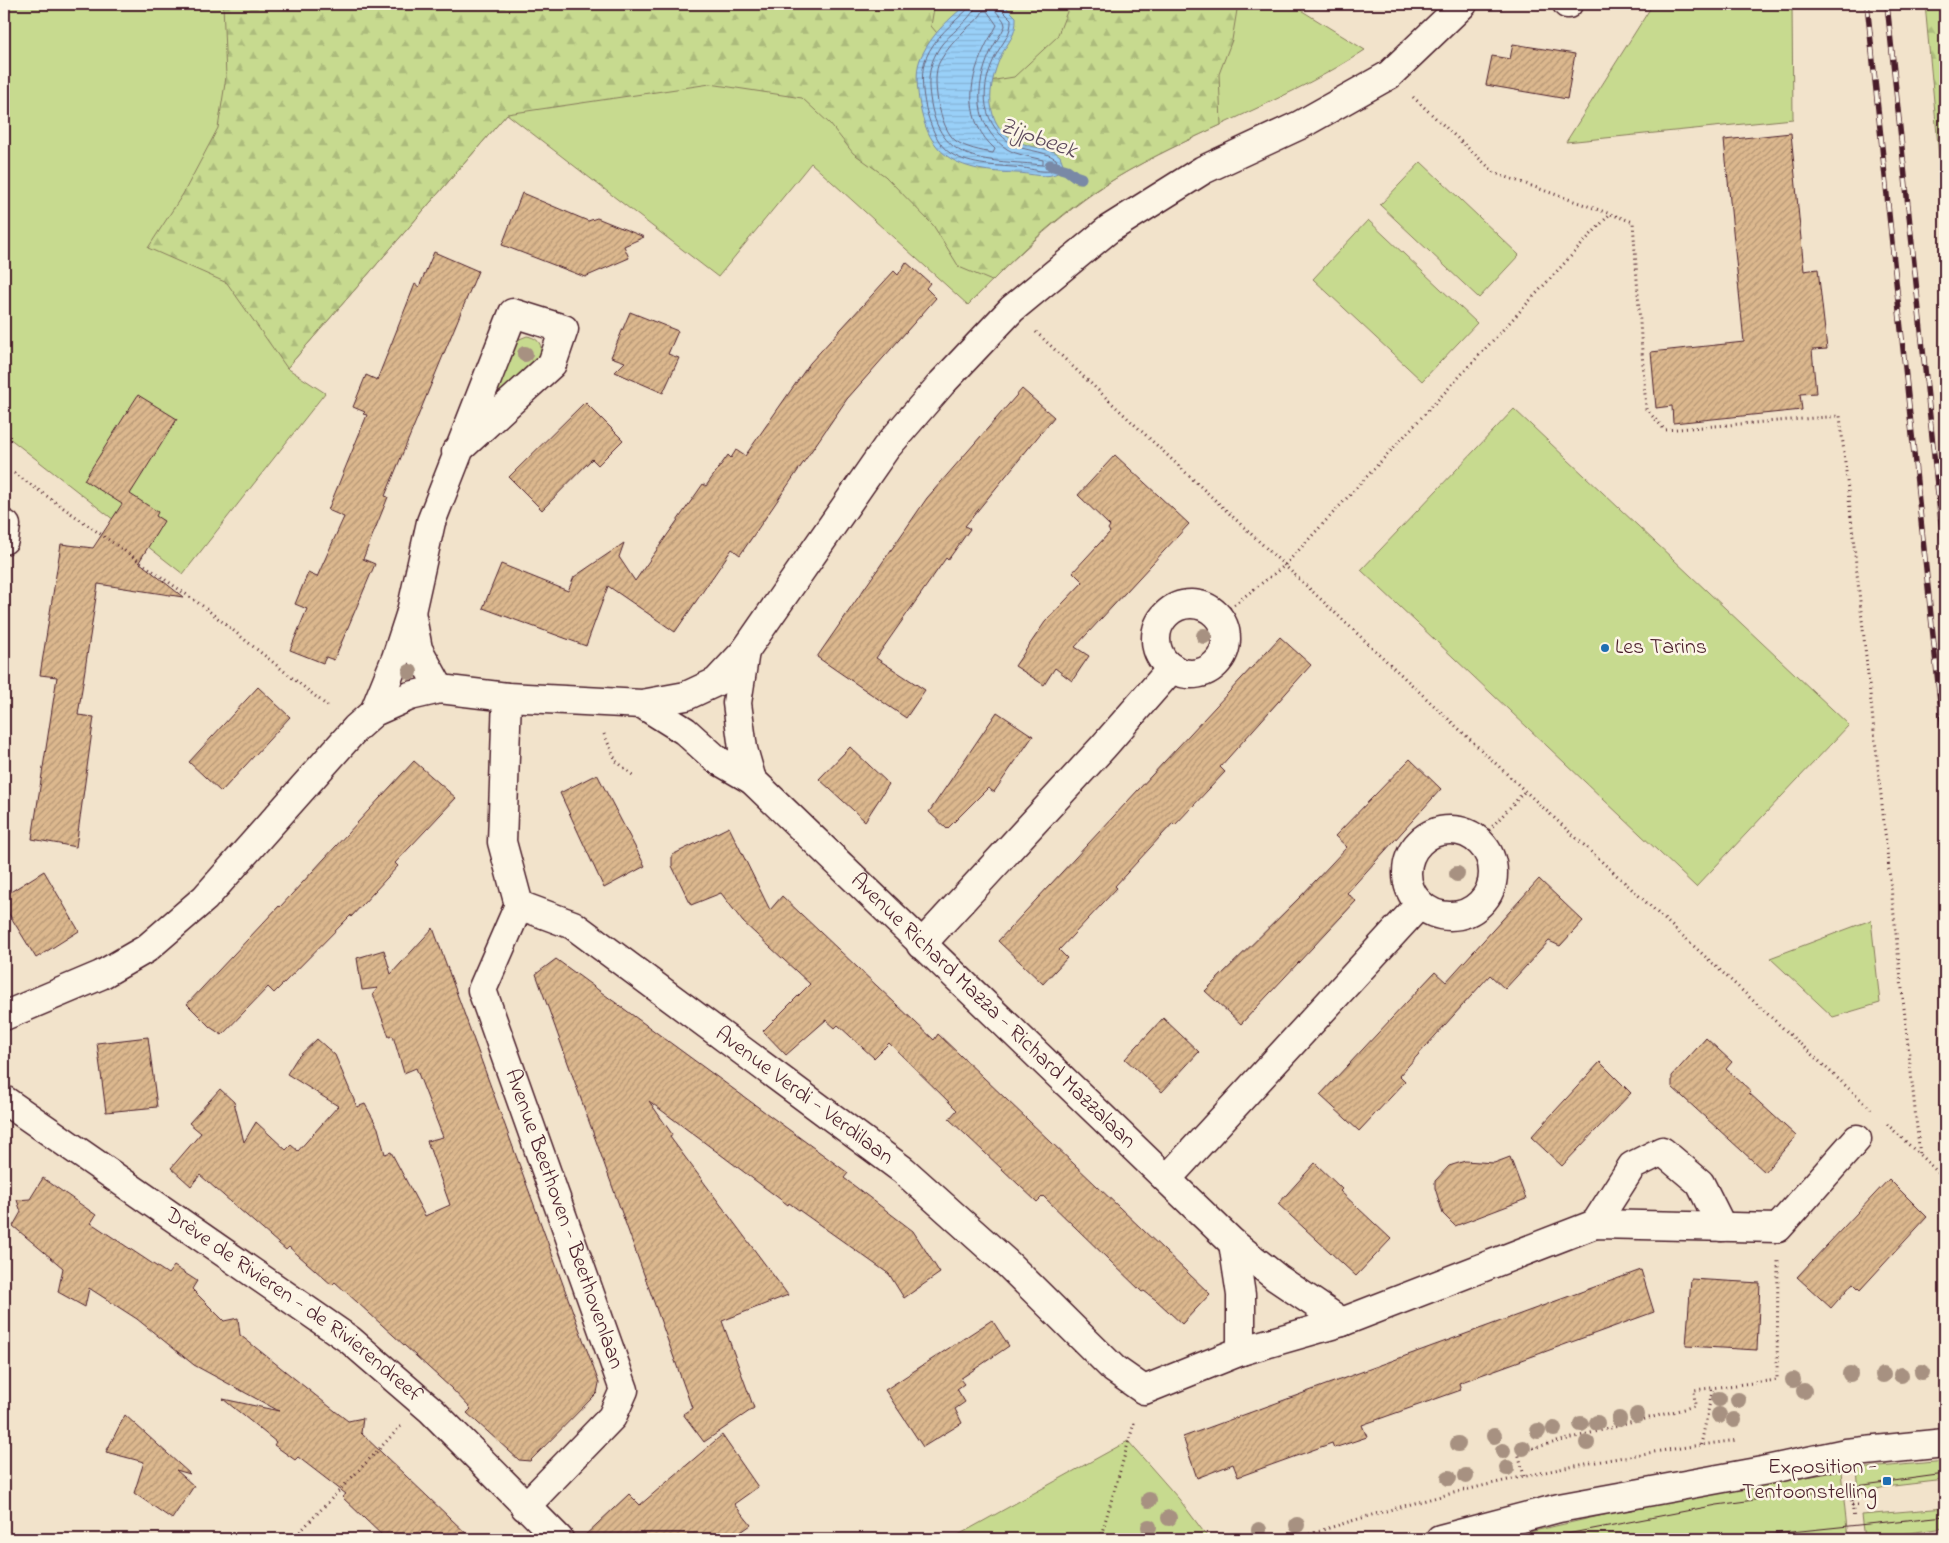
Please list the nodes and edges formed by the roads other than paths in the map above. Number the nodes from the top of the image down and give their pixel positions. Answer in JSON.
{"nodes":[{"id":1,"x":1464,"y":4,"type":"edge"},
{"id":2,"x":456,"y":452,"type":"junction"},
{"id":3,"x":4,"y":524,"type":"edge"},
{"id":4,"x":4,"y":540,"type":"edge"},
{"id":5,"x":411,"y":612,"type":"junction"},
{"id":6,"x":745,"y":651,"type":"junction"},
{"id":7,"x":1172,"y":668,"type":"junction"},
{"id":8,"x":440,"y":689,"type":"junction"},
{"id":9,"x":507,"y":697,"type":"junction"},
{"id":10,"x":642,"y":704,"type":"junction"},
{"id":11,"x":365,"y":720,"type":"junction"},
{"id":12,"x":752,"y":780,"type":"junction"},
{"id":13,"x":1420,"y":904,"type":"junction"},
{"id":14,"x":519,"y":905,"type":"junction"},
{"id":15,"x":921,"y":945,"type":"junction"},
{"id":16,"x":4,"y":1016,"type":"edge"},
{"id":17,"x":4,"y":1100,"type":"edge"},
{"id":18,"x":1857,"y":1139,"type":"dead end"},
{"id":19,"x":1167,"y":1179,"type":"junction"},
{"id":20,"x":1595,"y":1224,"type":"junction"},
{"id":21,"x":1722,"y":1227,"type":"junction"},
{"id":22,"x":1233,"y":1243,"type":"junction"},
{"id":23,"x":1342,"y":1322,"type":"junction"},
{"id":24,"x":1241,"y":1351,"type":"junction"},
{"id":25,"x":1945,"y":1443,"type":"edge"},
{"id":26,"x":525,"y":1507,"type":"junction"},
{"id":27,"x":559,"y":1539,"type":"edge"},
{"id":28,"x":1440,"y":1539,"type":"edge"}],
"edges":[{"from":1,"to":6,"type":"street"},
{"from":2,"to":2,"type":"street"},
{"from":2,"to":5,"type":"street"},
{"from":3,"to":4,"type":"street"},
{"from":5,"to":8,"type":"street"},
{"from":5,"to":11,"type":"street"},
{"from":6,"to":10,"type":"street"},
{"from":6,"to":12,"type":"street"},
{"from":7,"to":7,"type":"street"},
{"from":7,"to":15,"type":"street"},
{"from":8,"to":9,"type":"street"},
{"from":8,"to":11,"type":"street"},
{"from":9,"to":10,"type":"street"},
{"from":9,"to":14,"type":"street"},
{"from":10,"to":12,"type":"street","name":"Avenue Richard Mazza - Richard Mazzalaan"},
{"from":11,"to":16,"type":"street"},
{"from":12,"to":15,"type":"street","name":"Avenue Richard Mazza - Richard Mazzalaan"},
{"from":13,"to":13,"type":"street"},
{"from":13,"to":19,"type":"street"},
{"from":14,"to":24,"type":"street","name":"Avenue Verdi - Verdilaan"},
{"from":14,"to":26,"type":"street","name":"Avenue Beethoven - Beethovenlaan"},
{"from":15,"to":19,"type":"street","name":"Avenue Richard Mazza - Richard Mazzalaan"},
{"from":17,"to":26,"type":"street","name":"Drève de Rivieren - de Rivierendreef"},
{"from":18,"to":21,"type":"street"},
{"from":19,"to":22,"type":"street","name":"Avenue Richard Mazza - Richard Mazzalaan"},
{"from":20,"to":21,"type":"street"},
{"from":20,"to":21,"type":"street"},
{"from":20,"to":23,"type":"street"},
{"from":22,"to":23,"type":"street","name":"Avenue Richard Mazza - Richard Mazzalaan"},
{"from":22,"to":24,"type":"street"},
{"from":23,"to":24,"type":"street"},
{"from":25,"to":28,"type":"street"},
{"from":26,"to":27,"type":"street","name":"Drève de Rivieren - de Rivierendreef"}]}
